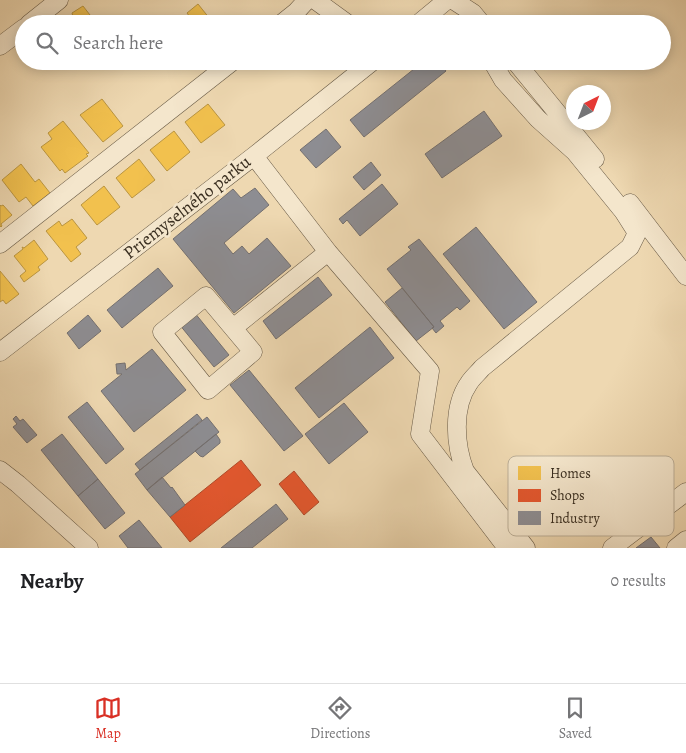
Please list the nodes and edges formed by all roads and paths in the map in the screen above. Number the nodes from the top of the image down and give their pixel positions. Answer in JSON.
{"nodes":[{"id":1,"x":59,"y":0,"type":"edge"},
{"id":2,"x":308,"y":0,"type":"edge"},
{"id":3,"x":315,"y":0,"type":"edge"},
{"id":4,"x":453,"y":2,"type":"edge"},
{"id":5,"x":40,"y":15,"type":"edge"},
{"id":6,"x":292,"y":15,"type":"edge"},
{"id":7,"x":336,"y":15,"type":"edge"},
{"id":8,"x":432,"y":15,"type":"edge"},
{"id":9,"x":464,"y":15,"type":"edge"},
{"id":10,"x":475,"y":15,"type":"edge"},
{"id":11,"x":15,"y":35,"type":"edge"},
{"id":12,"x":0,"y":46,"type":"edge"},
{"id":13,"x":222,"y":70,"type":"edge"},
{"id":14,"x":362,"y":70,"type":"edge"},
{"id":15,"x":497,"y":70,"type":"edge"},
{"id":16,"x":522,"y":70,"type":"edge"},
{"id":17,"x":254,"y":156,"type":"junction"},
{"id":18,"x":0,"y":244,"type":"edge"},
{"id":19,"x":328,"y":252,"type":"junction"},
{"id":20,"x":686,"y":276,"type":"edge"},
{"id":21,"x":233,"y":328,"type":"junction"},
{"id":22,"x":0,"y":352,"type":"edge"},
{"id":23,"x":0,"y":470,"type":"edge"},
{"id":24,"x":686,"y":492,"type":"edge"},
{"id":25,"x":674,"y":501,"type":"edge"},
{"id":26,"x":508,"y":525,"type":"edge"},
{"id":27,"x":516,"y":536,"type":"edge"},
{"id":28,"x":628,"y":536,"type":"edge"},
{"id":29,"x":686,"y":540,"type":"edge"},
{"id":30,"x":89,"y":548,"type":"edge"},
{"id":31,"x":507,"y":548,"type":"edge"},
{"id":32,"x":526,"y":548,"type":"edge"},
{"id":33,"x":612,"y":548,"type":"edge"},
{"id":34,"x":676,"y":548,"type":"edge"}],
"edges":[{"from":1,"to":5,"type":"street"},
{"from":2,"to":6,"type":"street"},
{"from":3,"to":7,"type":"street"},
{"from":4,"to":8,"type":"street"},
{"from":4,"to":9,"type":"street"},
{"from":4,"to":10,"type":"street"},
{"from":11,"to":12,"type":"street"},
{"from":13,"to":18,"type":"street"},
{"from":14,"to":17,"type":"street","name":"Priemyselného parku"},
{"from":15,"to":26,"type":"street"},
{"from":16,"to":20,"type":"street"},
{"from":17,"to":19,"type":"street"},
{"from":17,"to":22,"type":"street","name":"Priemyselného parku"},
{"from":19,"to":21,"type":"street"},
{"from":19,"to":31,"type":"street"},
{"from":21,"to":21,"type":"street"},
{"from":23,"to":30,"type":"street"},
{"from":24,"to":25,"type":"street"},
{"from":27,"to":32,"type":"street"},
{"from":28,"to":33,"type":"street"},
{"from":29,"to":34,"type":"street"}]}
